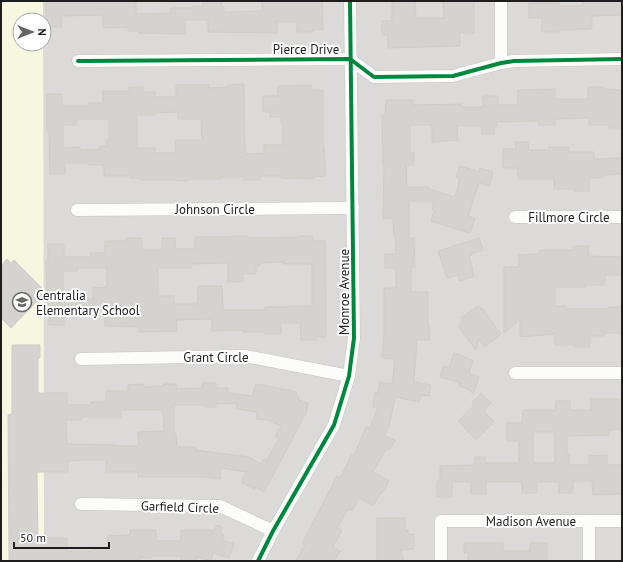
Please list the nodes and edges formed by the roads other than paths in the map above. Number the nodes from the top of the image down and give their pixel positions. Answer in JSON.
{"nodes":[{"id":1,"x":350,"y":1,"type":"edge"},
{"id":2,"x":501,"y":1,"type":"edge"},
{"id":3,"x":350,"y":59,"type":"junction"},
{"id":4,"x":622,"y":59,"type":"edge"},
{"id":5,"x":78,"y":61,"type":"dead end"},
{"id":6,"x":501,"y":64,"type":"junction"},
{"id":7,"x":353,"y":208,"type":"junction"},
{"id":8,"x":77,"y":210,"type":"dead end"},
{"id":9,"x":516,"y":217,"type":"dead end"},
{"id":10,"x":622,"y":217,"type":"edge"},
{"id":11,"x":80,"y":359,"type":"dead end"},
{"id":12,"x":515,"y":373,"type":"dead end"},
{"id":13,"x":622,"y":373,"type":"edge"},
{"id":14,"x":349,"y":376,"type":"junction"},
{"id":15,"x":81,"y":504,"type":"dead end"},
{"id":16,"x":589,"y":521,"type":"junction"},
{"id":17,"x":622,"y":521,"type":"edge"},
{"id":18,"x":273,"y":531,"type":"junction"},
{"id":19,"x":258,"y":561,"type":"edge"},
{"id":20,"x":441,"y":561,"type":"edge"},
{"id":21,"x":589,"y":561,"type":"edge"}],
"edges":[{"from":1,"to":3,"type":"street","name":"Monroe Avenue"},
{"from":2,"to":6,"type":"street"},
{"from":3,"to":5,"type":"street","name":"Pierce Drive"},
{"from":3,"to":6,"type":"street","name":"Pierce Drive"},
{"from":3,"to":7,"type":"street","name":"Monroe Avenue"},
{"from":4,"to":6,"type":"street","name":"Pierce Drive"},
{"from":7,"to":8,"type":"street","name":"Johnson Circle"},
{"from":7,"to":14,"type":"street","name":"Monroe Avenue"},
{"from":9,"to":10,"type":"street","name":"Fillmore Circle"},
{"from":11,"to":14,"type":"street","name":"Grant Circle"},
{"from":12,"to":13,"type":"street"},
{"from":14,"to":18,"type":"street","name":"Monroe Avenue"},
{"from":15,"to":18,"type":"street","name":"Garfield Circle"},
{"from":16,"to":17,"type":"street","name":"Madison Avenue"},
{"from":16,"to":20,"type":"street","name":"Madison Avenue"},
{"from":16,"to":21,"type":"street"},
{"from":18,"to":19,"type":"street","name":"Monroe Avenue"}]}
